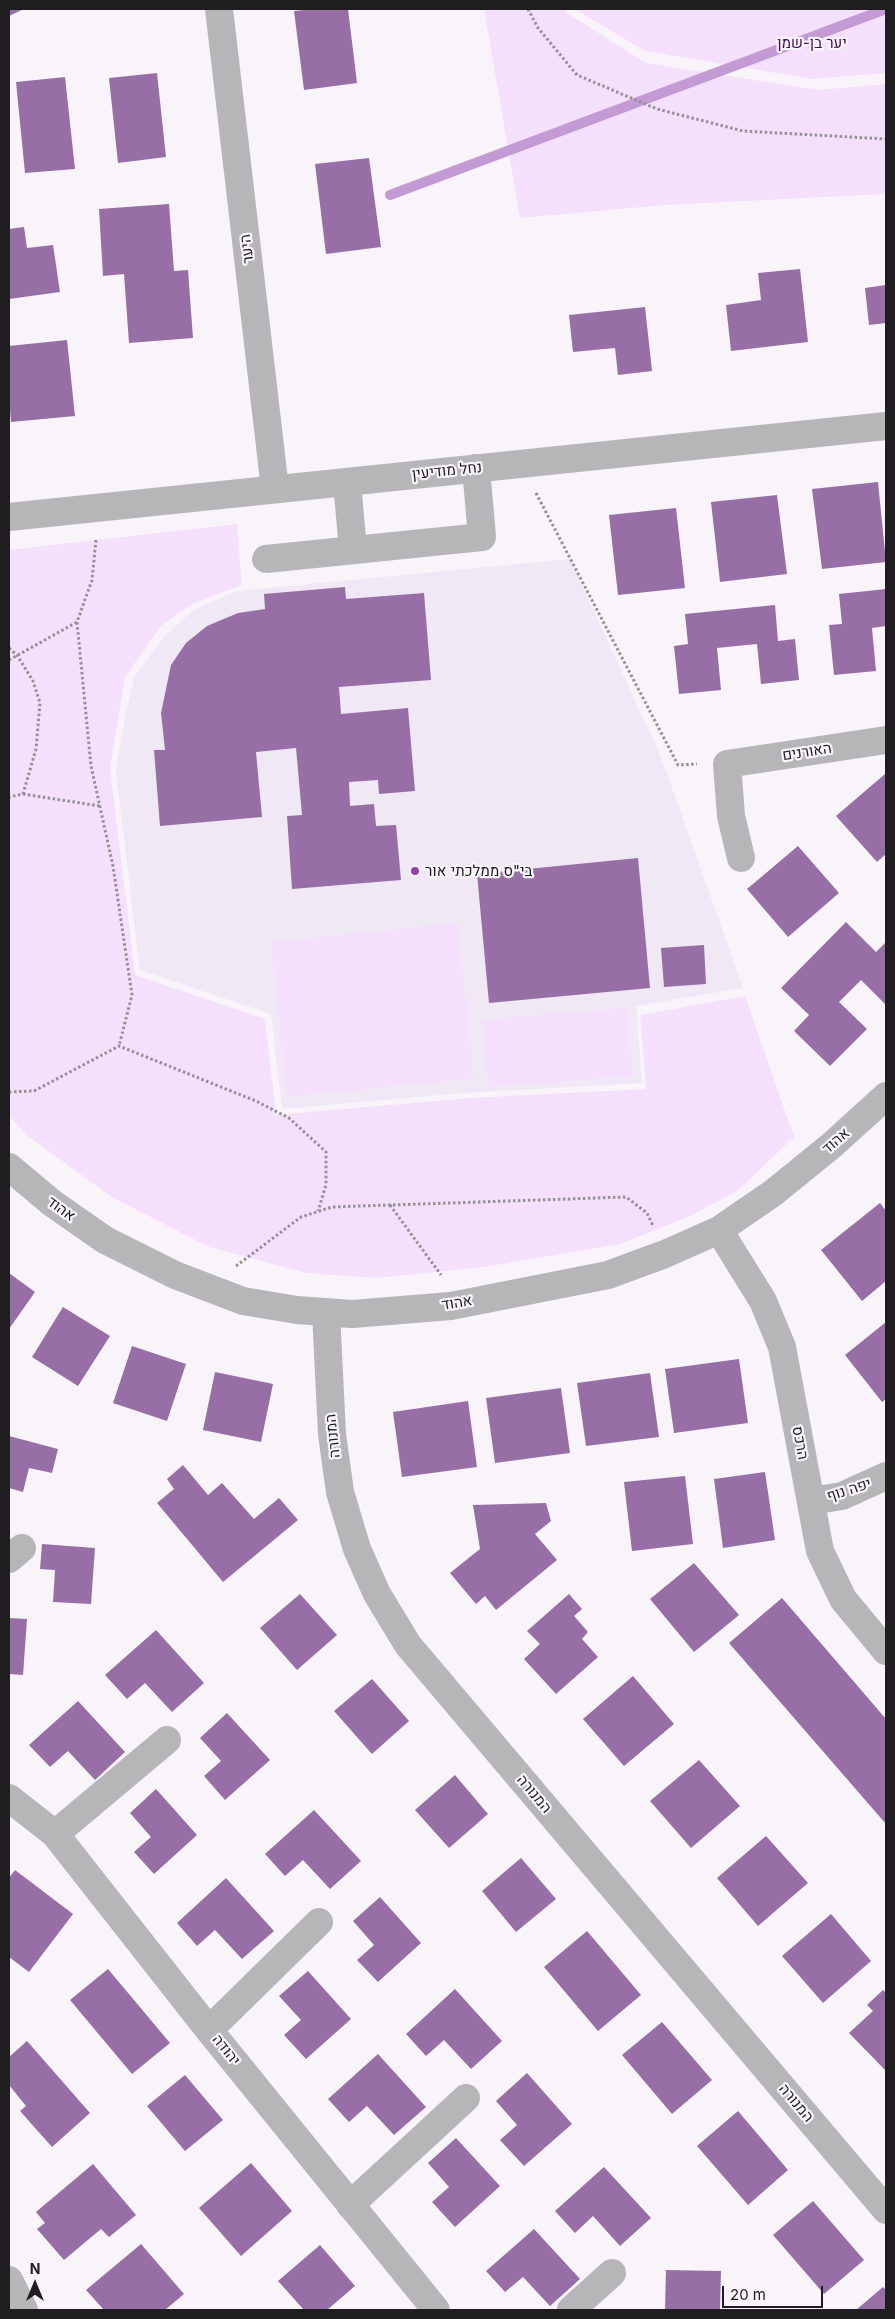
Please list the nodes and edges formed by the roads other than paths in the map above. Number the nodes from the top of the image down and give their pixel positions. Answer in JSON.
{"nodes":[{"id":1,"x":219,"y":9,"type":"edge"},
{"id":2,"x":886,"y":426,"type":"edge"},
{"id":3,"x":476,"y":468,"type":"junction"},
{"id":4,"x":347,"y":482,"type":"junction"},
{"id":5,"x":275,"y":489,"type":"junction"},
{"id":6,"x":9,"y":517,"type":"edge"},
{"id":7,"x":353,"y":550,"type":"junction"},
{"id":8,"x":266,"y":559,"type":"dead end"},
{"id":9,"x":886,"y":740,"type":"edge"},
{"id":10,"x":742,"y":858,"type":"dead end"},
{"id":11,"x":886,"y":1096,"type":"edge"},
{"id":12,"x":9,"y":1167,"type":"edge"},
{"id":13,"x":719,"y":1230,"type":"junction"},
{"id":14,"x":326,"y":1312,"type":"junction"},
{"id":15,"x":886,"y":1476,"type":"edge"},
{"id":16,"x":810,"y":1501,"type":"junction"},
{"id":17,"x":886,"y":1651,"type":"edge"},
{"id":18,"x":167,"y":1740,"type":"dead end"},
{"id":19,"x":9,"y":1798,"type":"edge"},
{"id":20,"x":55,"y":1834,"type":"junction"},
{"id":21,"x":319,"y":1922,"type":"dead end"},
{"id":22,"x":209,"y":2030,"type":"junction"},
{"id":23,"x":466,"y":2098,"type":"dead end"},
{"id":24,"x":350,"y":2204,"type":"junction"},
{"id":25,"x":886,"y":2210,"type":"edge"},
{"id":26,"x":612,"y":2273,"type":"dead end"},
{"id":27,"x":9,"y":2280,"type":"edge"},
{"id":28,"x":24,"y":2310,"type":"edge"},
{"id":29,"x":436,"y":2310,"type":"edge"},
{"id":30,"x":571,"y":2310,"type":"edge"}],
"edges":[{"from":1,"to":5,"type":"street","name":"היער"},
{"from":2,"to":3,"type":"street","name":"נחל מודיעין"},
{"from":3,"to":4,"type":"street","name":"נחל מודיעין"},
{"from":3,"to":7,"type":"street"},
{"from":4,"to":5,"type":"street","name":"נחל מודיעין"},
{"from":4,"to":7,"type":"street"},
{"from":5,"to":6,"type":"street","name":"נחל מודיעין"},
{"from":7,"to":8,"type":"street"},
{"from":9,"to":10,"type":"street","name":"האורנים"},
{"from":11,"to":13,"type":"street","name":"אהוד"},
{"from":12,"to":14,"type":"street","name":"אהוד"},
{"from":13,"to":14,"type":"street","name":"אהוד"},
{"from":13,"to":16,"type":"street","name":"הרכס"},
{"from":14,"to":25,"type":"street","name":"המנורה"},
{"from":15,"to":16,"type":"street","name":"יפה נוף"},
{"from":16,"to":17,"type":"street","name":"הרכס"},
{"from":18,"to":20,"type":"street"},
{"from":19,"to":20,"type":"street","name":"יהודה"},
{"from":20,"to":22,"type":"street","name":"יהודה"},
{"from":21,"to":22,"type":"street"},
{"from":22,"to":24,"type":"street","name":"יהודה"},
{"from":23,"to":24,"type":"street"},
{"from":24,"to":29,"type":"street","name":"יהודה"},
{"from":26,"to":30,"type":"street"},
{"from":27,"to":28,"type":"street"}]}
